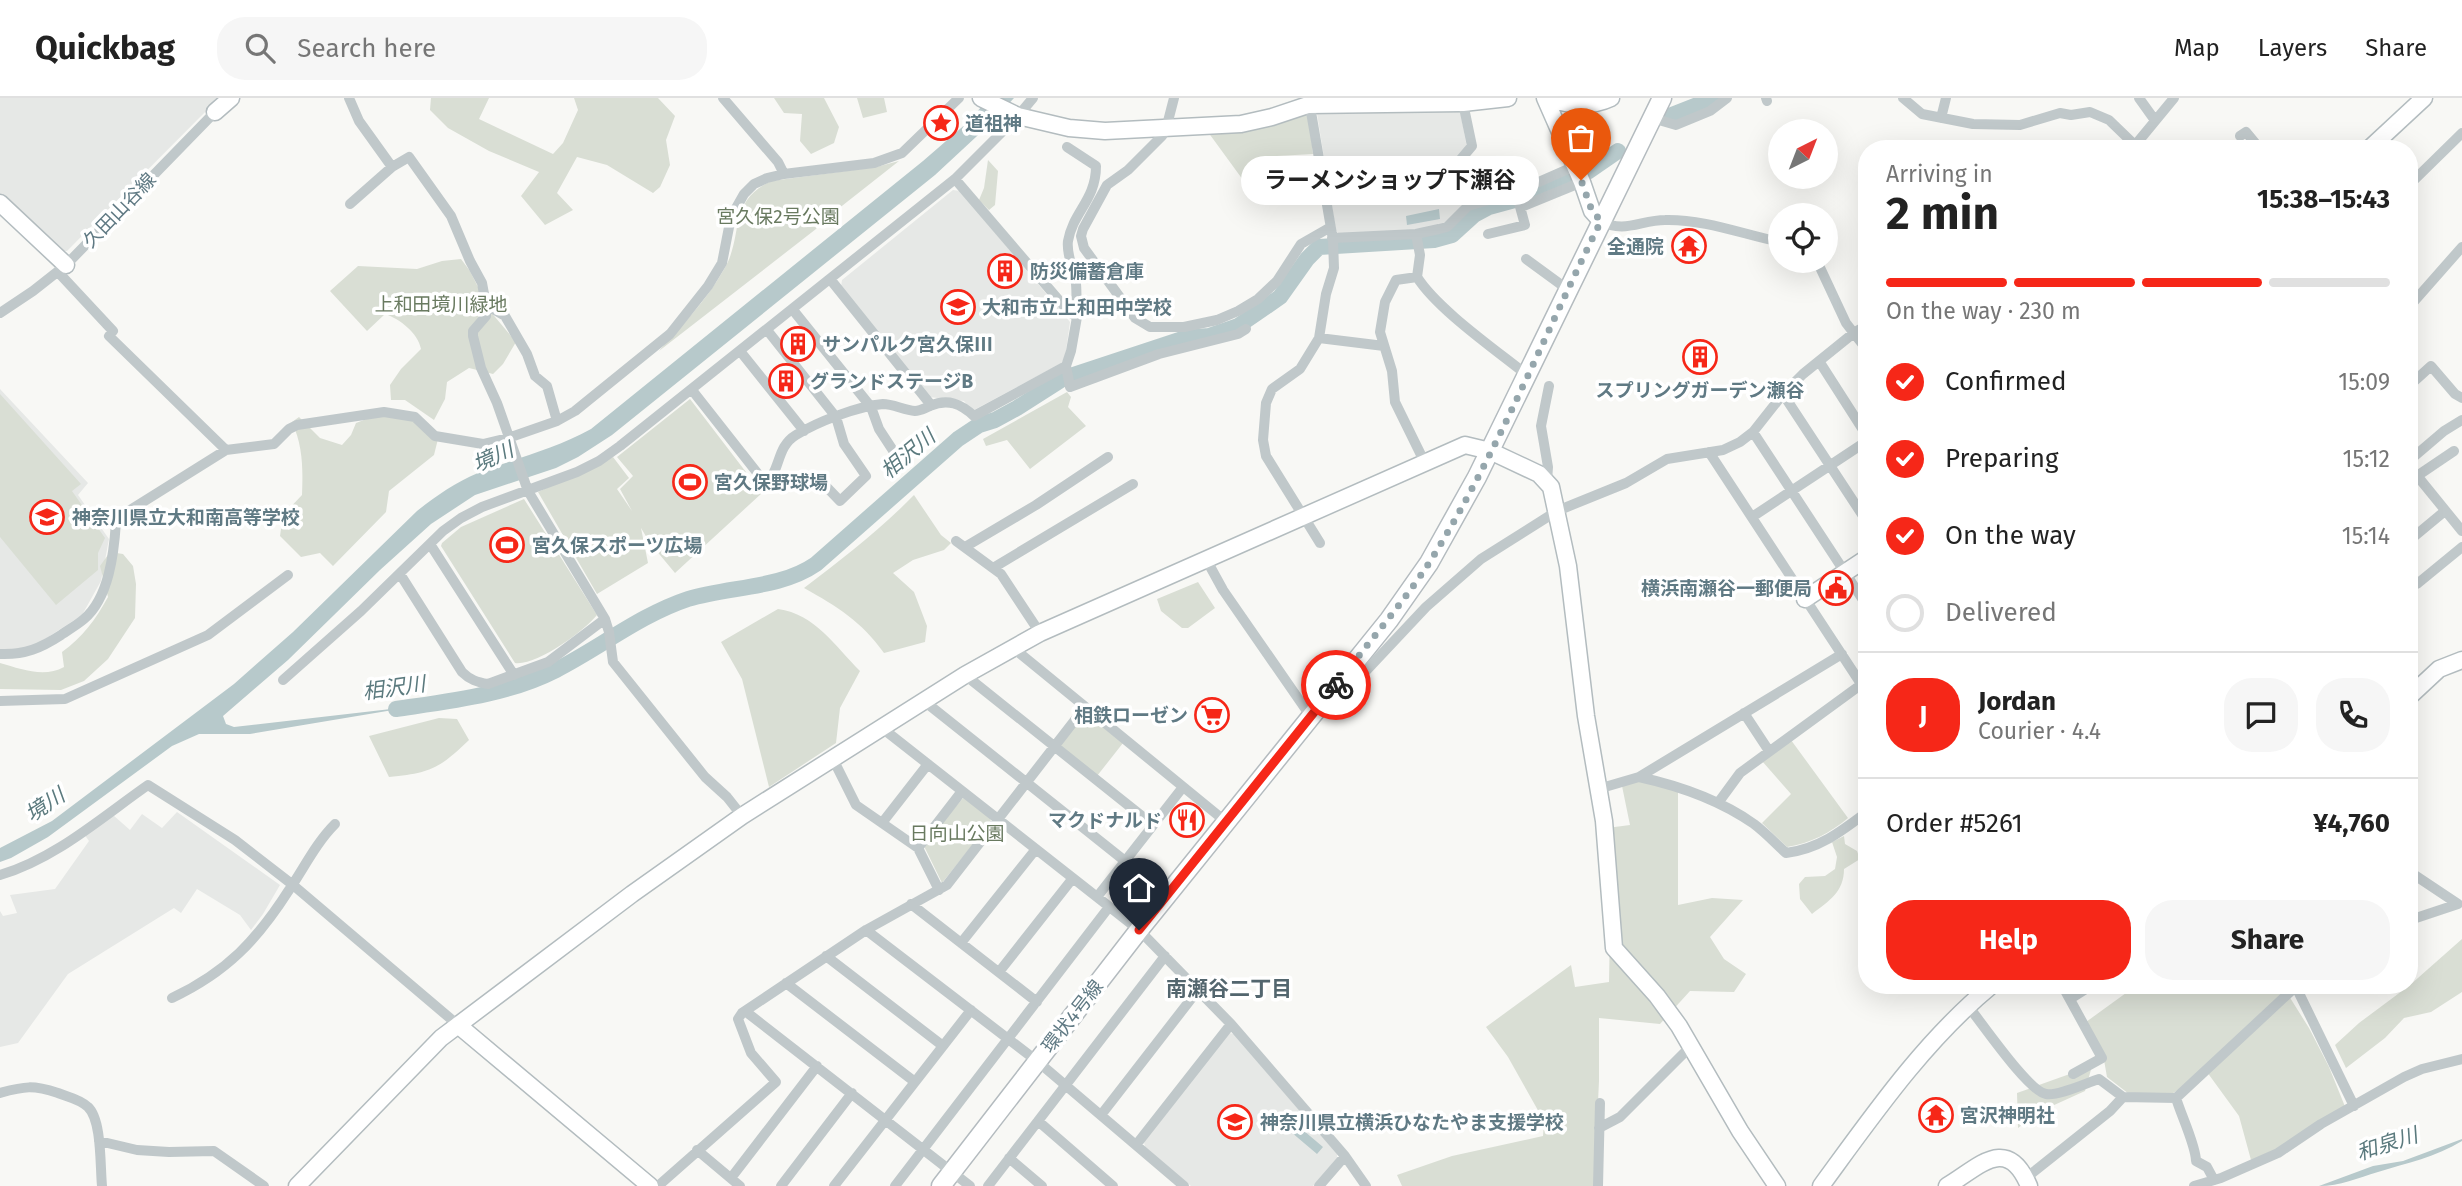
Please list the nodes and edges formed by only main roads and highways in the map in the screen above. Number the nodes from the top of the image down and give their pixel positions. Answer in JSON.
{"nodes":[{"id":1,"x":1662,"y":98,"type":"edge"},
{"id":2,"x":941,"y":1186,"type":"edge"}],
"edges":[{"from":1,"to":2,"type":"main road","name":"環状4号線"}]}
